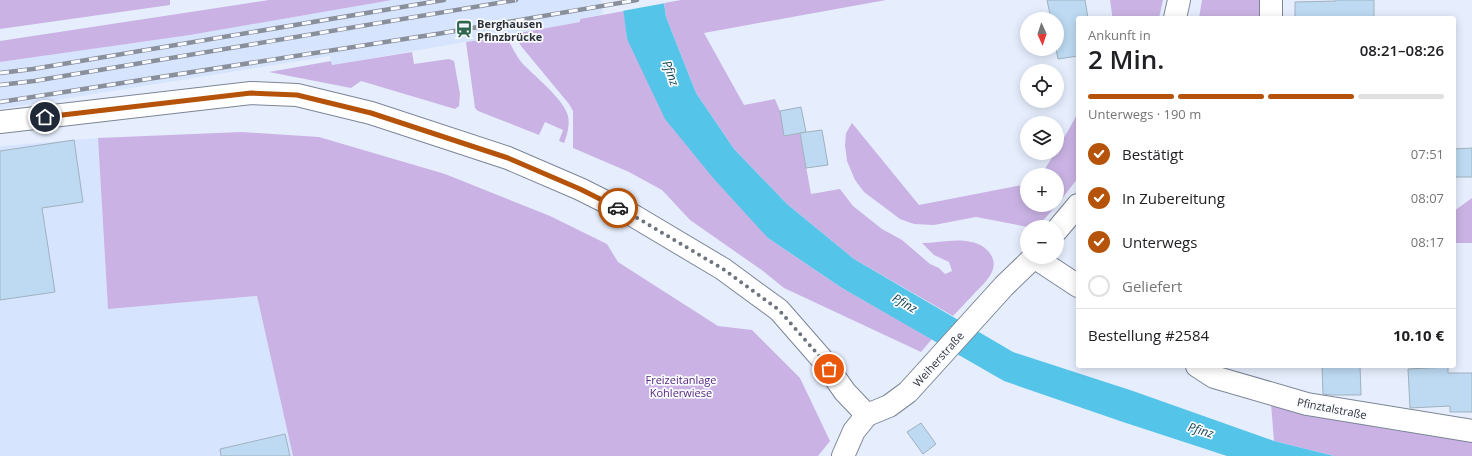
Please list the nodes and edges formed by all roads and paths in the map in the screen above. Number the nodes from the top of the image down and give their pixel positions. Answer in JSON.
{"nodes":[{"id":1,"x":1179,"y":0,"type":"edge"},
{"id":2,"x":1271,"y":0,"type":"edge"},
{"id":3,"x":1175,"y":16,"type":"edge"},
{"id":4,"x":1271,"y":16,"type":"edge"},
{"id":5,"x":0,"y":122,"type":"edge"},
{"id":6,"x":1076,"y":207,"type":"edge"},
{"id":7,"x":1064,"y":222,"type":"edge"},
{"id":8,"x":1027,"y":264,"type":"edge"},
{"id":9,"x":1045,"y":264,"type":"edge"},
{"id":10,"x":1076,"y":285,"type":"edge"},
{"id":11,"x":1200,"y":368,"type":"edge"},
{"id":12,"x":867,"y":415,"type":"junction"},
{"id":13,"x":1472,"y":431,"type":"edge"},
{"id":14,"x":842,"y":456,"type":"edge"}],
"edges":[{"from":1,"to":3,"type":"street"},
{"from":2,"to":4,"type":"street"},
{"from":5,"to":12,"type":"street"},
{"from":6,"to":7,"type":"street"},
{"from":8,"to":12,"type":"street","name":"Weiherstraße"},
{"from":9,"to":10,"type":"street"},
{"from":11,"to":13,"type":"street","name":"Pfinztalstraße"},
{"from":12,"to":14,"type":"street","name":"Weiherstraße"}]}
